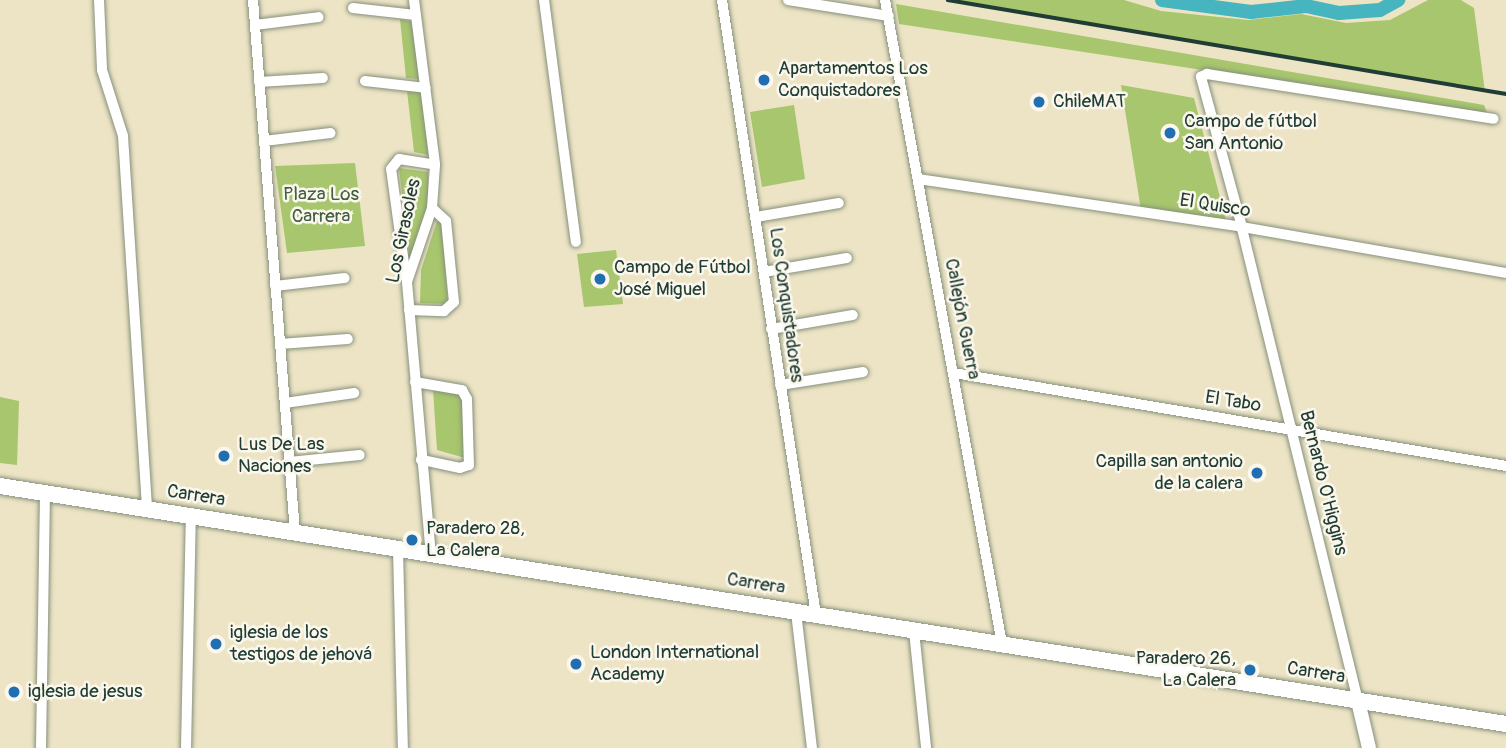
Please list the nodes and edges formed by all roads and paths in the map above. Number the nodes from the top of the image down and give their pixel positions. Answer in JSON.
{"nodes":[{"id":1,"x":99,"y":0,"type":"edge"},
{"id":2,"x":253,"y":0,"type":"edge"},
{"id":3,"x":414,"y":0,"type":"edge"},
{"id":4,"x":544,"y":0,"type":"edge"},
{"id":5,"x":722,"y":0,"type":"edge"},
{"id":6,"x":788,"y":0,"type":"edge"},
{"id":7,"x":885,"y":0,"type":"edge"},
{"id":8,"x":353,"y":8,"type":"dead end"},
{"id":9,"x":416,"y":15,"type":"junction"},
{"id":10,"x":889,"y":16,"type":"junction"},
{"id":11,"x":319,"y":18,"type":"dead end"},
{"id":12,"x":255,"y":25,"type":"junction"},
{"id":13,"x":323,"y":78,"type":"dead end"},
{"id":14,"x":365,"y":81,"type":"dead end"},
{"id":15,"x":260,"y":82,"type":"junction"},
{"id":16,"x":425,"y":88,"type":"junction"},
{"id":17,"x":1493,"y":119,"type":"dead end"},
{"id":18,"x":331,"y":133,"type":"dead end"},
{"id":19,"x":264,"y":141,"type":"junction"},
{"id":20,"x":435,"y":165,"type":"junction"},
{"id":21,"x":918,"y":179,"type":"junction"},
{"id":22,"x":839,"y":203,"type":"dead end"},
{"id":23,"x":432,"y":208,"type":"junction"},
{"id":24,"x":757,"y":217,"type":"junction"},
{"id":25,"x":1242,"y":227,"type":"junction"},
{"id":26,"x":576,"y":242,"type":"dead end"},
{"id":27,"x":847,"y":258,"type":"dead end"},
{"id":28,"x":764,"y":272,"type":"junction"},
{"id":29,"x":1506,"y":273,"type":"edge"},
{"id":30,"x":345,"y":278,"type":"dead end"},
{"id":31,"x":407,"y":282,"type":"junction"},
{"id":32,"x":275,"y":286,"type":"junction"},
{"id":33,"x":409,"y":310,"type":"junction"},
{"id":34,"x":853,"y":314,"type":"dead end"},
{"id":35,"x":771,"y":329,"type":"junction"},
{"id":36,"x":348,"y":339,"type":"dead end"},
{"id":37,"x":280,"y":344,"type":"junction"},
{"id":38,"x":863,"y":372,"type":"dead end"},
{"id":39,"x":954,"y":373,"type":"junction"},
{"id":40,"x":415,"y":382,"type":"junction"},
{"id":41,"x":780,"y":385,"type":"junction"},
{"id":42,"x":354,"y":393,"type":"dead end"},
{"id":43,"x":285,"y":403,"type":"junction"},
{"id":44,"x":1289,"y":429,"type":"junction"},
{"id":45,"x":360,"y":455,"type":"dead end"},
{"id":46,"x":421,"y":460,"type":"junction"},
{"id":47,"x":289,"y":462,"type":"junction"},
{"id":48,"x":1506,"y":466,"type":"edge"},
{"id":49,"x":0,"y":486,"type":"edge"},
{"id":50,"x":45,"y":494,"type":"junction"},
{"id":51,"x":147,"y":510,"type":"junction"},
{"id":52,"x":191,"y":517,"type":"junction"},
{"id":53,"x":295,"y":533,"type":"junction"},
{"id":54,"x":398,"y":549,"type":"junction"},
{"id":55,"x":431,"y":554,"type":"junction"},
{"id":56,"x":796,"y":612,"type":"junction"},
{"id":57,"x":816,"y":615,"type":"junction"},
{"id":58,"x":914,"y":631,"type":"junction"},
{"id":59,"x":1002,"y":645,"type":"junction"},
{"id":60,"x":1358,"y":701,"type":"junction"},
{"id":61,"x":1506,"y":724,"type":"edge"},
{"id":62,"x":41,"y":748,"type":"edge"},
{"id":63,"x":186,"y":748,"type":"edge"},
{"id":64,"x":403,"y":748,"type":"edge"},
{"id":65,"x":813,"y":748,"type":"edge"},
{"id":66,"x":926,"y":748,"type":"edge"},
{"id":67,"x":1369,"y":748,"type":"edge"}],
"edges":[{"from":1,"to":51,"type":"street"},
{"from":2,"to":12,"type":"street"},
{"from":3,"to":9,"type":"street","name":"Los Girasoles"},
{"from":4,"to":26,"type":"street"},
{"from":5,"to":24,"type":"street","name":"Los Conquistadores"},
{"from":6,"to":10,"type":"street"},
{"from":7,"to":10,"type":"street","name":"Callejón Guerra"},
{"from":8,"to":9,"type":"street"},
{"from":9,"to":16,"type":"street","name":"Los Girasoles"},
{"from":10,"to":21,"type":"street","name":"Callejón Guerra"},
{"from":11,"to":12,"type":"street"},
{"from":12,"to":15,"type":"street"},
{"from":13,"to":15,"type":"street"},
{"from":14,"to":16,"type":"street"},
{"from":15,"to":19,"type":"street"},
{"from":16,"to":20,"type":"street","name":"Los Girasoles"},
{"from":17,"to":25,"type":"street","name":"Bernardo O'Higgins"},
{"from":18,"to":19,"type":"street"},
{"from":19,"to":32,"type":"street"},
{"from":20,"to":23,"type":"street","name":"Los Girasoles"},
{"from":20,"to":31,"type":"street"},
{"from":21,"to":25,"type":"street","name":"El Quisco"},
{"from":21,"to":39,"type":"street","name":"Callejón Guerra"},
{"from":22,"to":24,"type":"street"},
{"from":23,"to":31,"type":"street","name":"Los Girasoles"},
{"from":23,"to":33,"type":"street"},
{"from":24,"to":28,"type":"street","name":"Los Conquistadores"},
{"from":25,"to":29,"type":"street","name":"El Quisco"},
{"from":25,"to":44,"type":"street","name":"Bernardo O'Higgins"},
{"from":27,"to":28,"type":"street"},
{"from":28,"to":35,"type":"street","name":"Los Conquistadores"},
{"from":30,"to":32,"type":"street"},
{"from":31,"to":33,"type":"street","name":"Los Girasoles"},
{"from":32,"to":37,"type":"street"},
{"from":33,"to":40,"type":"street","name":"Los Girasoles"},
{"from":34,"to":35,"type":"street"},
{"from":35,"to":41,"type":"street","name":"Los Conquistadores"},
{"from":36,"to":37,"type":"street"},
{"from":37,"to":43,"type":"street"},
{"from":38,"to":41,"type":"street"},
{"from":39,"to":44,"type":"street","name":"El Tabo"},
{"from":39,"to":59,"type":"street","name":"Callejón Guerra"},
{"from":40,"to":46,"type":"street","name":"Los Girasoles"},
{"from":40,"to":46,"type":"street"},
{"from":41,"to":57,"type":"street","name":"Los Conquistadores"},
{"from":42,"to":43,"type":"street"},
{"from":43,"to":47,"type":"street"},
{"from":44,"to":48,"type":"street","name":"El Tabo"},
{"from":44,"to":60,"type":"street","name":"Bernardo O'Higgins"},
{"from":45,"to":47,"type":"street"},
{"from":46,"to":55,"type":"street","name":"Los Girasoles"},
{"from":47,"to":53,"type":"street"},
{"from":49,"to":50,"type":"main road","name":"Carrera"},
{"from":50,"to":51,"type":"main road","name":"Carrera"},
{"from":50,"to":62,"type":"street"},
{"from":51,"to":52,"type":"main road","name":"Carrera"},
{"from":52,"to":53,"type":"main road","name":"Carrera"},
{"from":52,"to":63,"type":"street"},
{"from":53,"to":54,"type":"main road","name":"Carrera"},
{"from":54,"to":55,"type":"main road","name":"Carrera"},
{"from":54,"to":64,"type":"street"},
{"from":55,"to":56,"type":"main road","name":"Carrera"},
{"from":56,"to":57,"type":"main road","name":"Carrera"},
{"from":56,"to":65,"type":"street"},
{"from":57,"to":58,"type":"main road","name":"Carrera"},
{"from":58,"to":59,"type":"main road","name":"Carrera"},
{"from":58,"to":66,"type":"street"},
{"from":59,"to":60,"type":"main road","name":"Carrera"},
{"from":60,"to":61,"type":"main road","name":"Carrera"},
{"from":60,"to":67,"type":"street","name":"Bernardo O'Higgins"}]}
